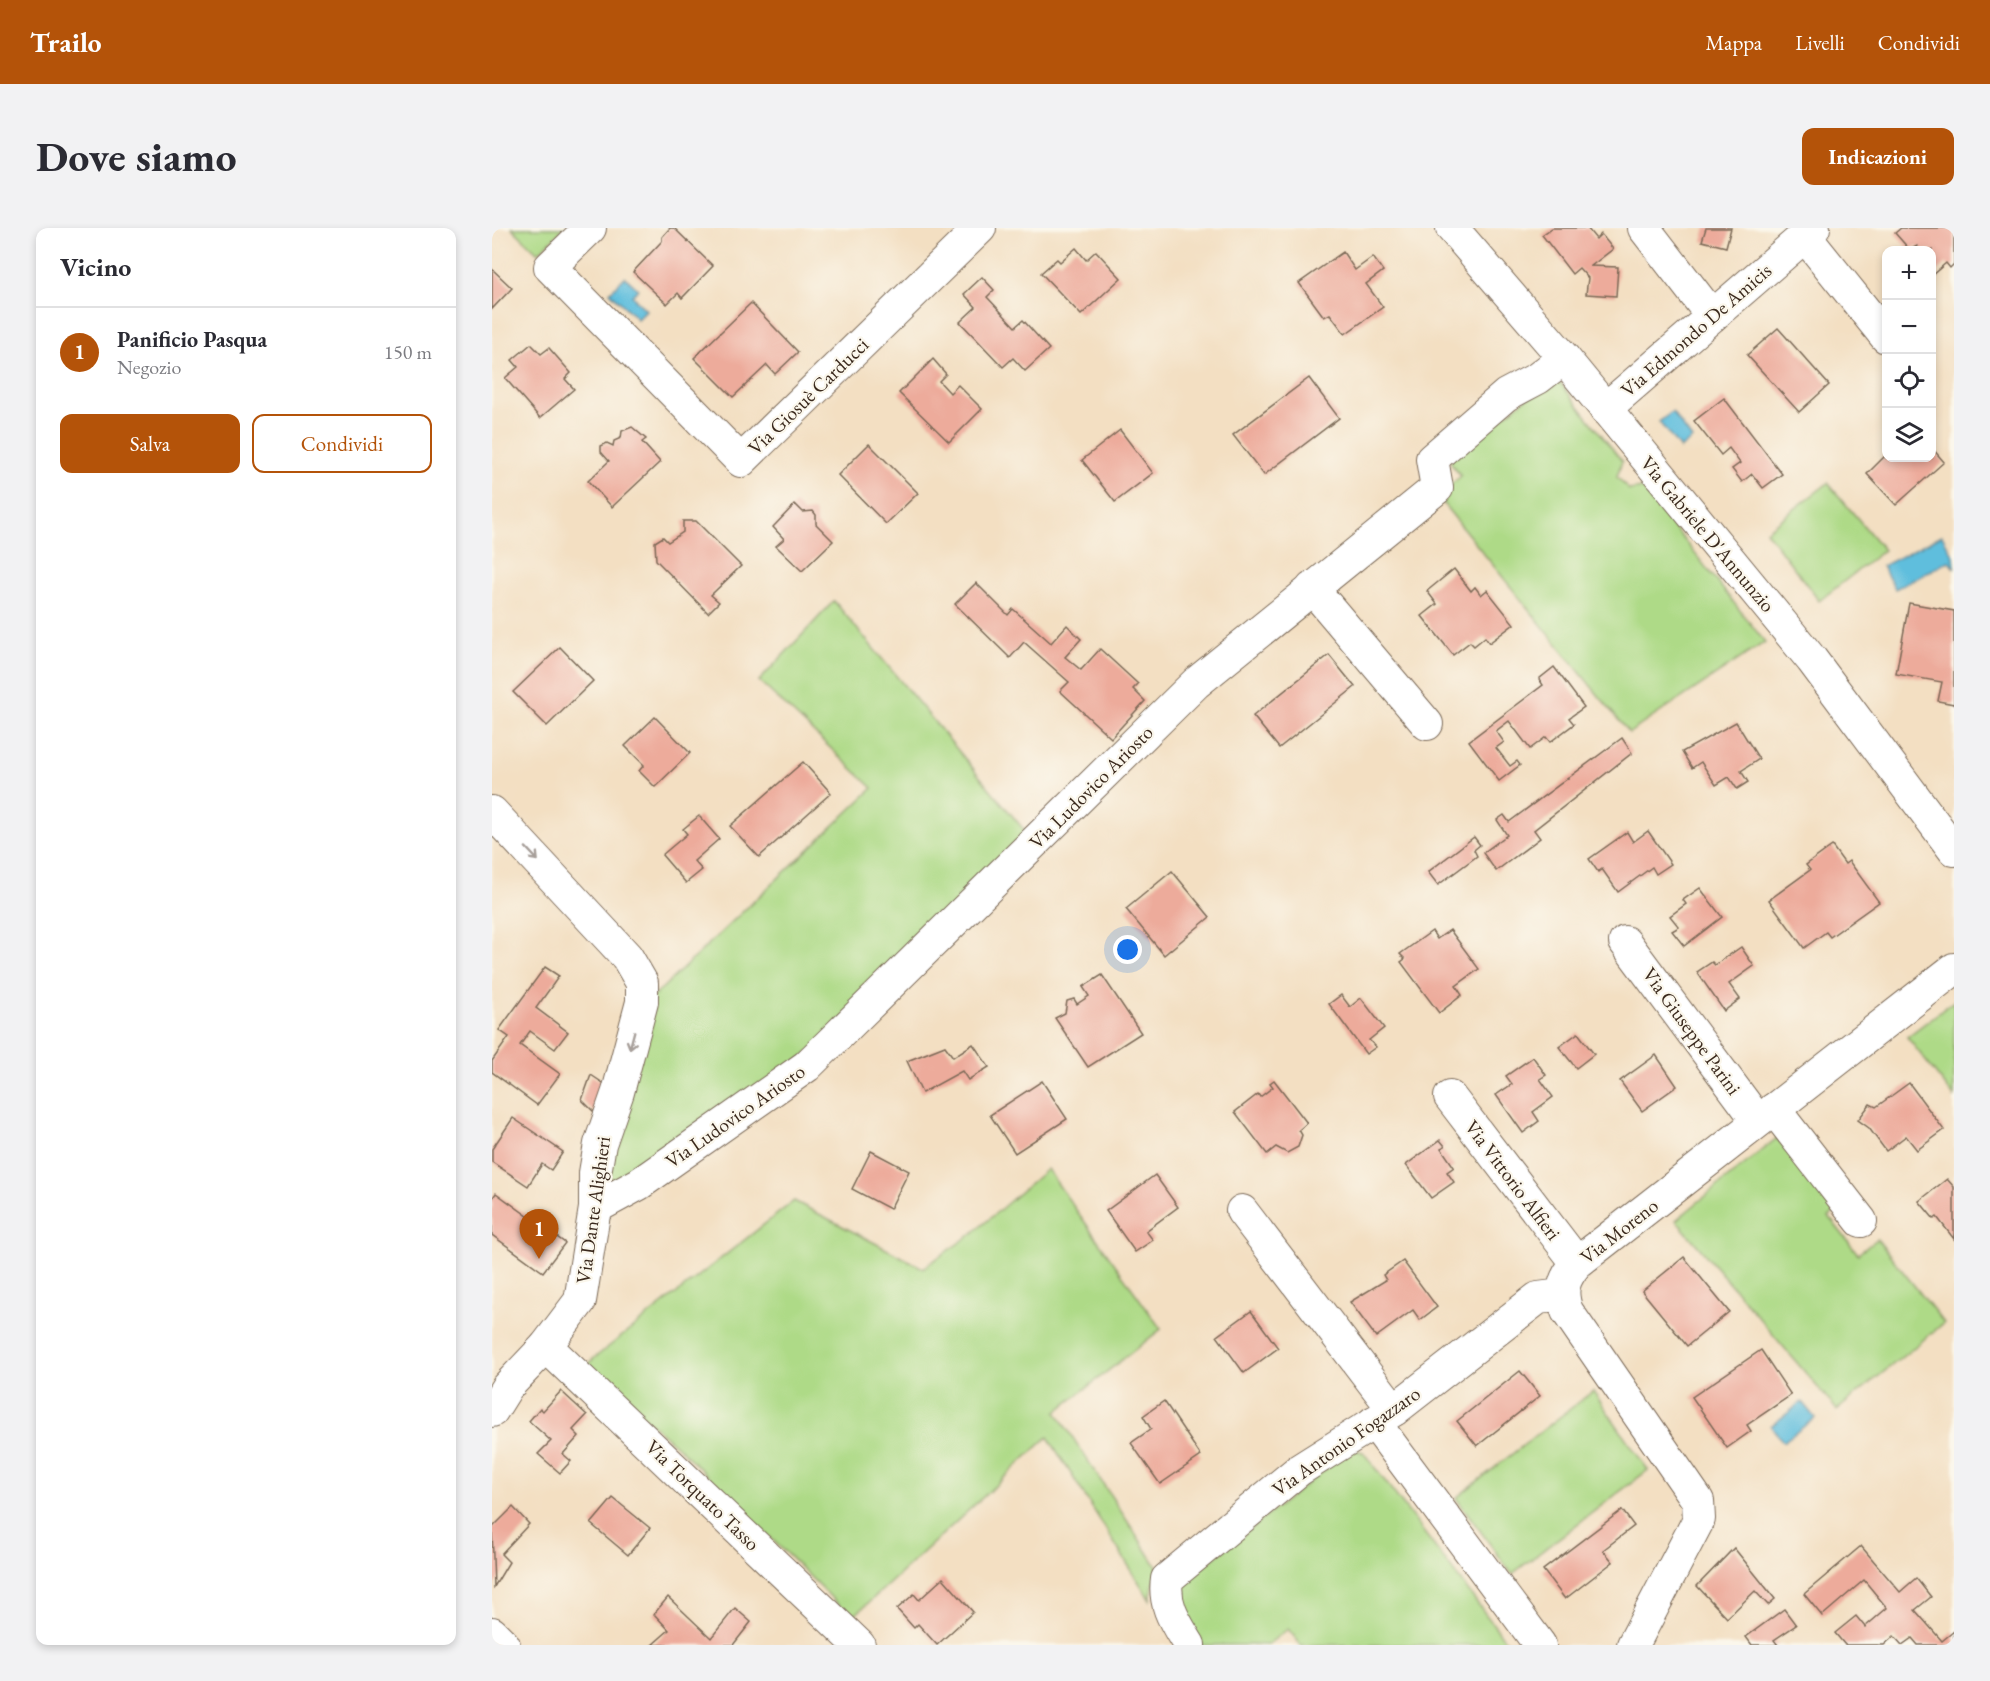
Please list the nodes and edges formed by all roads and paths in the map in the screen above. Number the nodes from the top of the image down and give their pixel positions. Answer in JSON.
{"nodes":[{"id":1,"x":590,"y":228,"type":"edge"},
{"id":2,"x":980,"y":228,"type":"edge"},
{"id":3,"x":1452,"y":228,"type":"edge"},
{"id":4,"x":1644,"y":228,"type":"edge"},
{"id":5,"x":1809,"y":232,"type":"edge"},
{"id":6,"x":1712,"y":316,"type":"junction"},
{"id":7,"x":1882,"y":330,"type":"edge"},
{"id":8,"x":1564,"y":358,"type":"junction"},
{"id":9,"x":1605,"y":409,"type":"junction"},
{"id":10,"x":1312,"y":588,"type":"junction"},
{"id":11,"x":1427,"y":724,"type":"dead end"},
{"id":12,"x":492,"y":812,"type":"edge"},
{"id":13,"x":1954,"y":850,"type":"edge"},
{"id":14,"x":1625,"y":942,"type":"dead end"},
{"id":15,"x":1954,"y":969,"type":"edge"},
{"id":16,"x":1450,"y":1097,"type":"dead end"},
{"id":17,"x":1766,"y":1115,"type":"junction"},
{"id":18,"x":595,"y":1208,"type":"junction"},
{"id":19,"x":1242,"y":1211,"type":"dead end"},
{"id":20,"x":1861,"y":1221,"type":"dead end"},
{"id":21,"x":1577,"y":1263,"type":"junction"},
{"id":22,"x":1562,"y":1295,"type":"junction"},
{"id":23,"x":546,"y":1346,"type":"junction"},
{"id":24,"x":497,"y":1391,"type":"edge"},
{"id":25,"x":1384,"y":1416,"type":"junction"},
{"id":26,"x":492,"y":1634,"type":"edge"},
{"id":27,"x":504,"y":1645,"type":"edge"},
{"id":28,"x":859,"y":1645,"type":"edge"},
{"id":29,"x":1189,"y":1645,"type":"edge"},
{"id":30,"x":1540,"y":1645,"type":"edge"},
{"id":31,"x":1633,"y":1645,"type":"edge"}],
"edges":[{"from":1,"to":2,"type":"street","name":"Via Giosuè Carducci"},
{"from":3,"to":8,"type":"street","name":"Via Gabriele D'Annunzio"},
{"from":4,"to":6,"type":"street"},
{"from":5,"to":6,"type":"street","name":"Via Edmondo De Amicis"},
{"from":5,"to":7,"type":"street"},
{"from":6,"to":9,"type":"street","name":"Via Edmondo De Amicis"},
{"from":8,"to":9,"type":"street","name":"Via Gabriele D'Annunzio"},
{"from":8,"to":10,"type":"street","name":"Via Ludovico Ariosto"},
{"from":9,"to":13,"type":"street","name":"Via Gabriele D'Annunzio"},
{"from":10,"to":11,"type":"street"},
{"from":10,"to":18,"type":"street","name":"Via Ludovico Ariosto"},
{"from":12,"to":18,"type":"street","name":"Via Dante Alighieri","one_way":true},
{"from":14,"to":17,"type":"street","name":"Via Giuseppe Parini"},
{"from":15,"to":17,"type":"street","name":"Via Moreno"},
{"from":16,"to":21,"type":"street","name":"Via Vittorio Alfieri"},
{"from":17,"to":20,"type":"street","name":"Via Giuseppe Parini"},
{"from":17,"to":21,"type":"street","name":"Via Moreno"},
{"from":18,"to":23,"type":"street","name":"Via Dante Alighieri"},
{"from":19,"to":25,"type":"street"},
{"from":21,"to":22,"type":"street","name":"Via Moreno"},
{"from":22,"to":25,"type":"street","name":"Via Antonio Fogazzaro"},
{"from":22,"to":31,"type":"street"},
{"from":23,"to":24,"type":"street","name":"Via Dante Alighieri"},
{"from":23,"to":28,"type":"street","name":"Via Torquato Tasso"},
{"from":25,"to":29,"type":"street","name":"Via Antonio Fogazzaro"},
{"from":25,"to":30,"type":"street"},
{"from":26,"to":27,"type":"street"}]}
